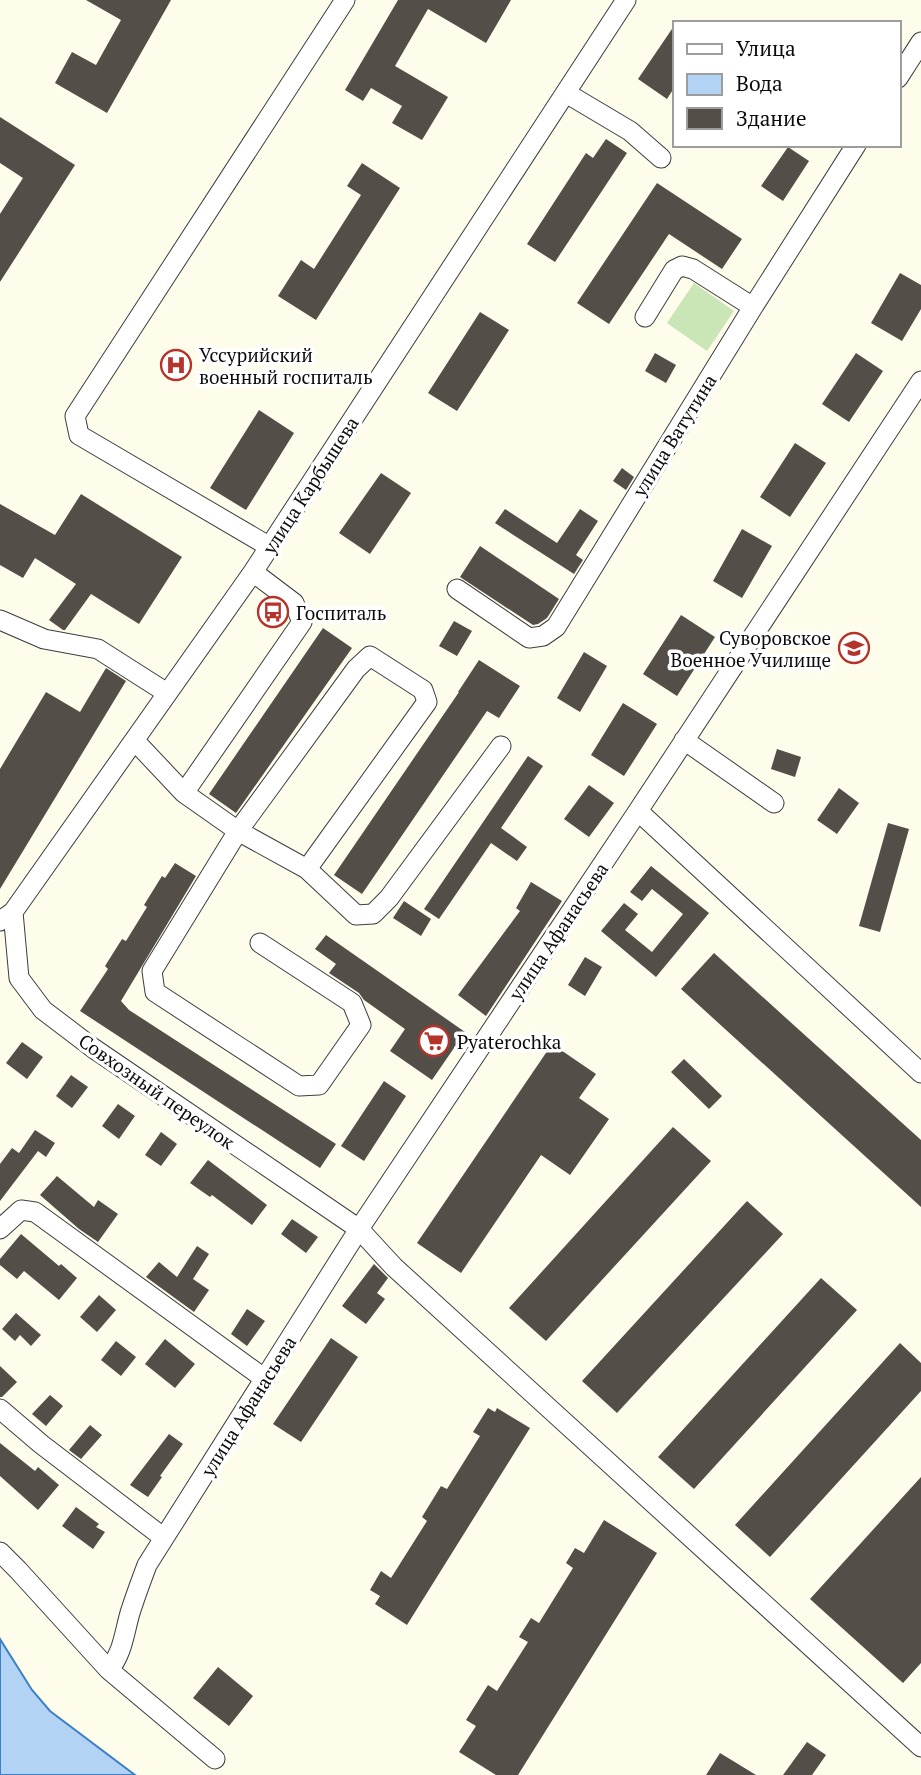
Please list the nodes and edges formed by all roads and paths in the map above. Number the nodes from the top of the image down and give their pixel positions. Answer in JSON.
{"nodes":[{"id":1,"x":345,"y":0,"type":"edge"},
{"id":2,"x":626,"y":0,"type":"edge"},
{"id":3,"x":921,"y":42,"type":"edge"},
{"id":4,"x":900,"y":75,"type":"edge"},
{"id":5,"x":566,"y":93,"type":"junction"},
{"id":6,"x":855,"y":147,"type":"edge"},
{"id":7,"x":661,"y":158,"type":"dead end"},
{"id":8,"x":753,"y":307,"type":"junction"},
{"id":9,"x":645,"y":317,"type":"dead end"},
{"id":10,"x":921,"y":381,"type":"edge"},
{"id":11,"x":270,"y":547,"type":"junction"},
{"id":12,"x":253,"y":572,"type":"junction"},
{"id":13,"x":457,"y":589,"type":"dead end"},
{"id":14,"x":0,"y":620,"type":"edge"},
{"id":15,"x":167,"y":692,"type":"junction"},
{"id":16,"x":684,"y":740,"type":"junction"},
{"id":17,"x":135,"y":741,"type":"junction"},
{"id":18,"x":501,"y":746,"type":"dead end"},
{"id":19,"x":184,"y":793,"type":"junction"},
{"id":20,"x":774,"y":803,"type":"dead end"},
{"id":21,"x":638,"y":811,"type":"junction"},
{"id":22,"x":238,"y":831,"type":"junction"},
{"id":23,"x":307,"y":869,"type":"junction"},
{"id":24,"x":6,"y":917,"type":"edge"},
{"id":25,"x":0,"y":938,"type":"edge"},
{"id":26,"x":260,"y":943,"type":"dead end"},
{"id":27,"x":921,"y":1073,"type":"edge"},
{"id":28,"x":0,"y":1229,"type":"edge"},
{"id":29,"x":359,"y":1229,"type":"junction"},
{"id":30,"x":265,"y":1379,"type":"junction"},
{"id":31,"x":0,"y":1409,"type":"edge"},
{"id":32,"x":164,"y":1538,"type":"junction"},
{"id":33,"x":0,"y":1552,"type":"edge"},
{"id":34,"x":109,"y":1670,"type":"junction"},
{"id":35,"x":921,"y":1747,"type":"edge"},
{"id":36,"x":215,"y":1759,"type":"dead end"}],
"edges":[{"from":1,"to":11,"type":"street"},
{"from":2,"to":5,"type":"street","name":"улица Карбышева"},
{"from":3,"to":4,"type":"street"},
{"from":5,"to":7,"type":"street"},
{"from":5,"to":11,"type":"street","name":"улица Карбышева"},
{"from":6,"to":8,"type":"street","name":"улица Ватутина"},
{"from":8,"to":9,"type":"street"},
{"from":8,"to":13,"type":"street","name":"улица Ватутина"},
{"from":10,"to":16,"type":"street","name":"улица Афанасьева"},
{"from":11,"to":12,"type":"street","name":"улица Карбышева"},
{"from":12,"to":15,"type":"street","name":"улица Карбышева"},
{"from":12,"to":19,"type":"street"},
{"from":14,"to":15,"type":"street"},
{"from":15,"to":17,"type":"street","name":"улица Карбышева"},
{"from":16,"to":20,"type":"street"},
{"from":16,"to":21,"type":"street","name":"улица Афанасьева"},
{"from":17,"to":19,"type":"street"},
{"from":17,"to":24,"type":"street","name":"улица Карбышева"},
{"from":18,"to":23,"type":"street"},
{"from":19,"to":22,"type":"street"},
{"from":21,"to":27,"type":"street"},
{"from":21,"to":29,"type":"street","name":"улица Афанасьева"},
{"from":22,"to":23,"type":"street"},
{"from":22,"to":23,"type":"street"},
{"from":22,"to":26,"type":"street"},
{"from":24,"to":25,"type":"street","name":"улица Карбышева"},
{"from":24,"to":29,"type":"street","name":"Совхозный переулок"},
{"from":28,"to":30,"type":"street"},
{"from":29,"to":30,"type":"street","name":"улица Афанасьева"},
{"from":29,"to":35,"type":"street","name":"Совхозный переулок"},
{"from":30,"to":32,"type":"street","name":"улица Афанасьева"},
{"from":31,"to":32,"type":"street"},
{"from":32,"to":34,"type":"street","name":"улица Афанасьева"},
{"from":33,"to":34,"type":"street"},
{"from":34,"to":36,"type":"street"}]}
